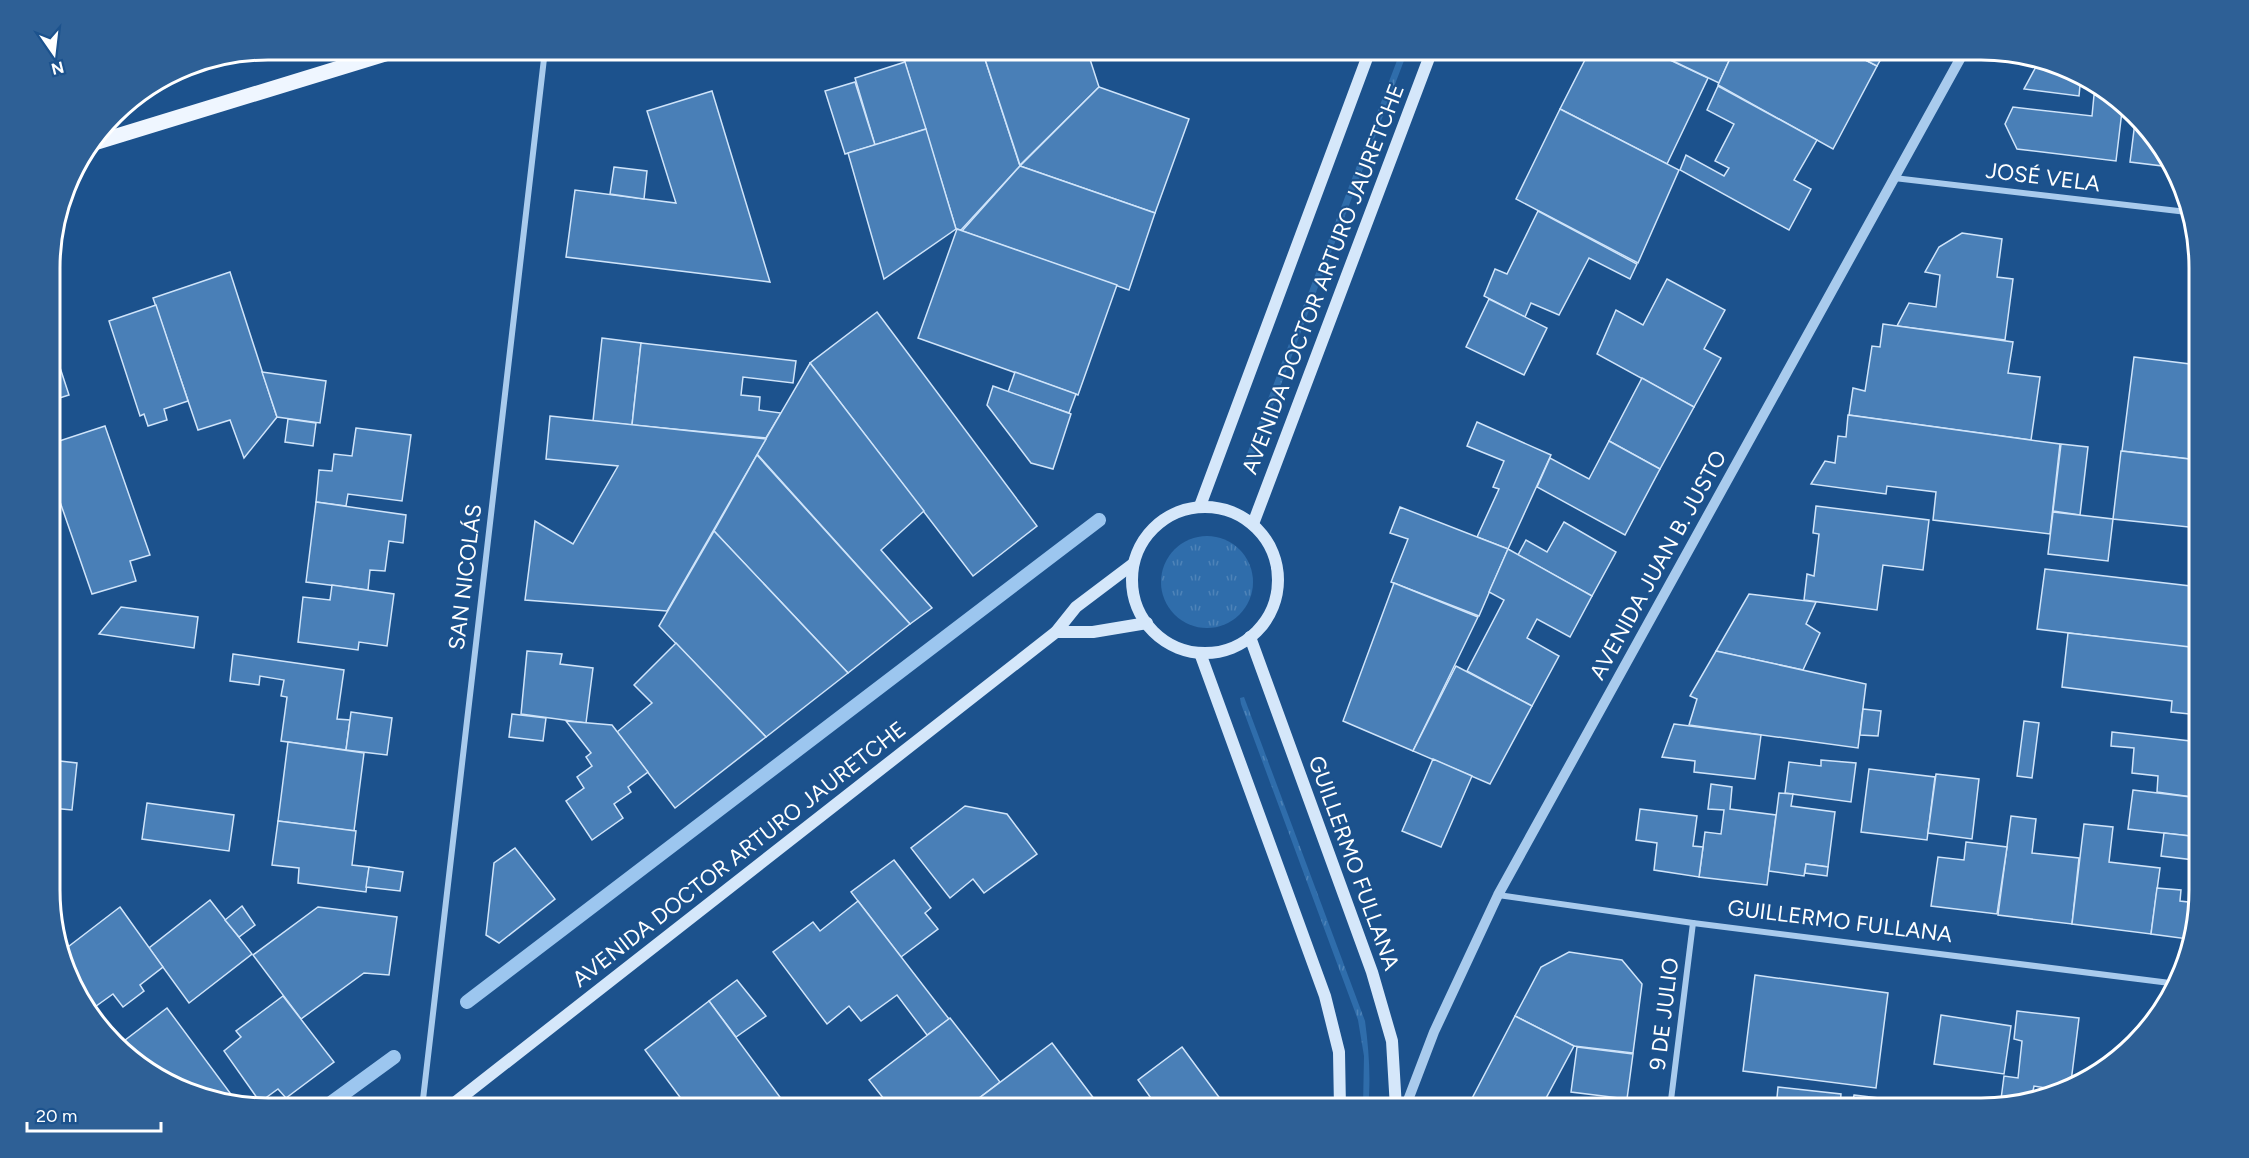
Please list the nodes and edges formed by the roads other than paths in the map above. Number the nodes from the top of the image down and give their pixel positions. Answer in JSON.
{"nodes":[{"id":1,"x":360,"y":60,"type":"edge"},
{"id":2,"x":544,"y":60,"type":"edge"},
{"id":3,"x":1366,"y":60,"type":"edge"},
{"id":4,"x":1428,"y":60,"type":"edge"},
{"id":5,"x":1959,"y":60,"type":"edge"},
{"id":6,"x":105,"y":140,"type":"edge"},
{"id":7,"x":1894,"y":178,"type":"junction"},
{"id":8,"x":2181,"y":211,"type":"edge"},
{"id":9,"x":1200,"y":506,"type":"junction"},
{"id":10,"x":1253,"y":524,"type":"junction"},
{"id":11,"x":1133,"y":564,"type":"junction"},
{"id":12,"x":1147,"y":623,"type":"junction"},
{"id":13,"x":1056,"y":632,"type":"junction"},
{"id":14,"x":1250,"y":637,"type":"junction"},
{"id":15,"x":1200,"y":653,"type":"junction"},
{"id":16,"x":1498,"y":895,"type":"junction"},
{"id":17,"x":1693,"y":923,"type":"junction"},
{"id":18,"x":2168,"y":983,"type":"edge"},
{"id":19,"x":423,"y":1098,"type":"edge"},
{"id":20,"x":461,"y":1098,"type":"edge"},
{"id":21,"x":1340,"y":1098,"type":"edge"},
{"id":22,"x":1395,"y":1098,"type":"edge"},
{"id":23,"x":1409,"y":1098,"type":"edge"},
{"id":24,"x":1671,"y":1098,"type":"edge"}],
"edges":[{"from":1,"to":6,"type":"main road"},
{"from":2,"to":19,"type":"street","name":"SAN NICOLÁS"},
{"from":3,"to":9,"type":"main road","name":"AVENIDA DOCTOR ARTURO JAURETCHE"},
{"from":4,"to":10,"type":"main road","name":"AVENIDA DOCTOR ARTURO JAURETCHE"},
{"from":5,"to":7,"type":"street","name":"AVENIDA JUAN B. JUSTO"},
{"from":7,"to":8,"type":"street","name":"JOSÉ VELA"},
{"from":7,"to":16,"type":"street","name":"AVENIDA JUAN B. JUSTO"},
{"from":9,"to":10,"type":"main road","name":"AVENIDA DOCTOR ARTURO JAURETCHE"},
{"from":9,"to":11,"type":"main road","name":"AVENIDA DOCTOR ARTURO JAURETCHE"},
{"from":10,"to":14,"type":"main road","name":"AVENIDA DOCTOR ARTURO JAURETCHE"},
{"from":11,"to":12,"type":"main road","name":"AVENIDA DOCTOR ARTURO JAURETCHE"},
{"from":11,"to":13,"type":"main road","name":"AVENIDA DOCTOR ARTURO JAURETCHE"},
{"from":12,"to":13,"type":"main road"},
{"from":12,"to":15,"type":"main road","name":"AVENIDA DOCTOR ARTURO JAURETCHE"},
{"from":13,"to":20,"type":"main road","name":"AVENIDA DOCTOR ARTURO JAURETCHE"},
{"from":14,"to":15,"type":"main road","name":"AVENIDA DOCTOR ARTURO JAURETCHE"},
{"from":14,"to":22,"type":"main road","name":"GUILLERMO FULLANA"},
{"from":15,"to":21,"type":"main road"},
{"from":16,"to":17,"type":"street","name":"GUILLERMO FULLANA"},
{"from":16,"to":23,"type":"street","name":"AVENIDA JUAN B. JUSTO"},
{"from":17,"to":18,"type":"street","name":"GUILLERMO FULLANA"},
{"from":17,"to":24,"type":"street","name":"9 DE JULIO"}]}
